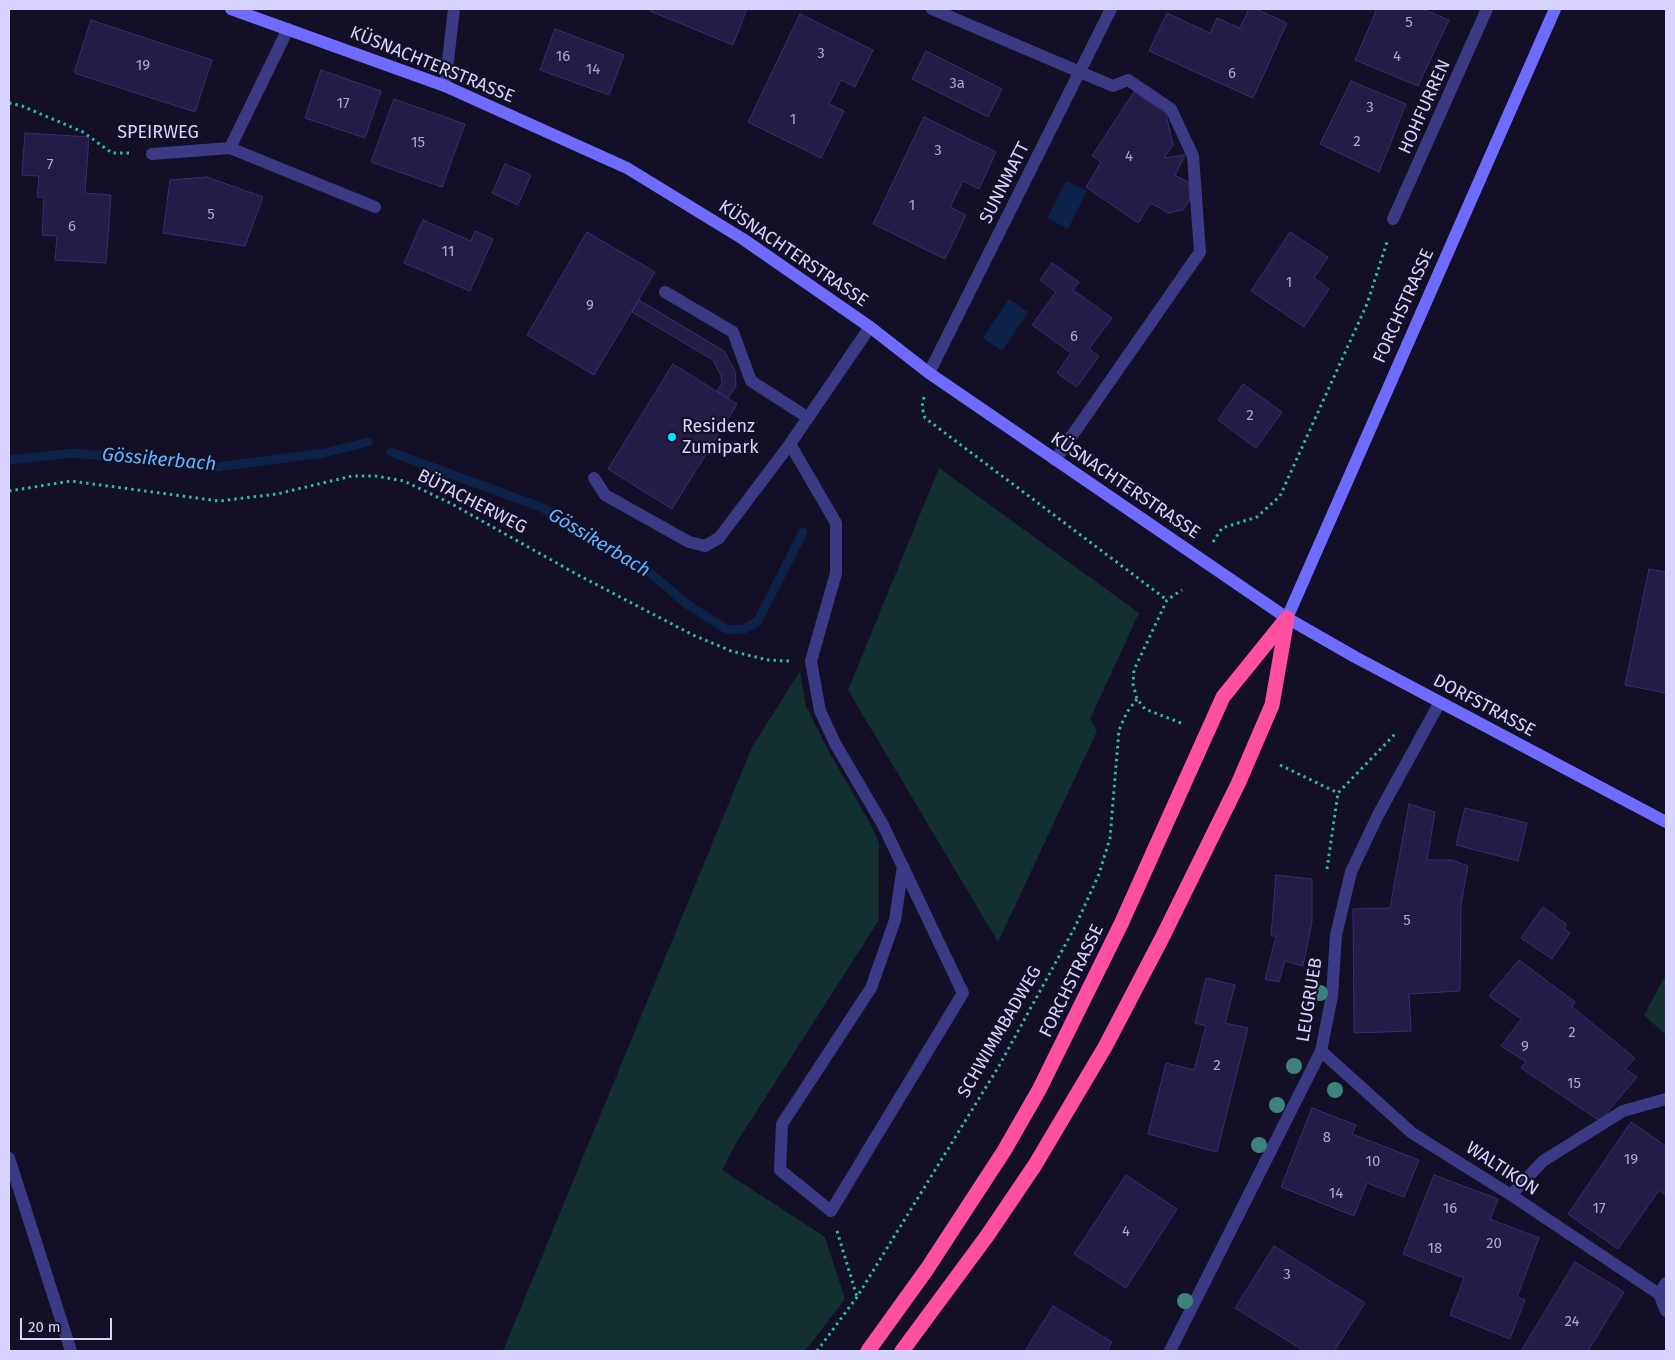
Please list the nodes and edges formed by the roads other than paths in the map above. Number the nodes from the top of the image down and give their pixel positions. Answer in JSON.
{"nodes":[{"id":1,"x":231,"y":9,"type":"edge"},
{"id":2,"x":454,"y":9,"type":"edge"},
{"id":3,"x":932,"y":9,"type":"edge"},
{"id":4,"x":1111,"y":9,"type":"edge"},
{"id":5,"x":1487,"y":9,"type":"edge"},
{"id":6,"x":1556,"y":9,"type":"edge"},
{"id":7,"x":288,"y":28,"type":"junction"},
{"id":8,"x":1080,"y":72,"type":"junction"},
{"id":9,"x":445,"y":86,"type":"junction"},
{"id":10,"x":230,"y":148,"type":"junction"},
{"id":11,"x":152,"y":154,"type":"road end"},
{"id":12,"x":375,"y":207,"type":"dead end"},
{"id":13,"x":1393,"y":220,"type":"road end"},
{"id":14,"x":665,"y":292,"type":"dead end"},
{"id":15,"x":870,"y":327,"type":"junction"},
{"id":16,"x":929,"y":373,"type":"junction"},
{"id":17,"x":808,"y":417,"type":"junction"},
{"id":18,"x":790,"y":444,"type":"junction"},
{"id":19,"x":1055,"y":460,"type":"junction"},
{"id":20,"x":594,"y":478,"type":"dead end"},
{"id":21,"x":1287,"y":618,"type":"junction"},
{"id":22,"x":1440,"y":702,"type":"junction"},
{"id":23,"x":1666,"y":822,"type":"edge"},
{"id":24,"x":903,"y":866,"type":"junction"},
{"id":25,"x":1321,"y":1050,"type":"junction"},
{"id":26,"x":1666,"y":1099,"type":"edge"},
{"id":27,"x":9,"y":1158,"type":"edge"},
{"id":28,"x":1511,"y":1195,"type":"junction"},
{"id":29,"x":1666,"y":1283,"type":"edge"},
{"id":30,"x":1659,"y":1294,"type":"junction"},
{"id":31,"x":1666,"y":1311,"type":"edge"},
{"id":32,"x":71,"y":1351,"type":"edge"},
{"id":33,"x":868,"y":1351,"type":"edge"},
{"id":34,"x":902,"y":1351,"type":"edge"},
{"id":35,"x":1170,"y":1351,"type":"edge"}],
"edges":[{"from":1,"to":7,"type":"main road","name":"KÜSNACHTERSTRASSE"},
{"from":2,"to":9,"type":"street"},
{"from":3,"to":8,"type":"street"},
{"from":4,"to":8,"type":"street","name":"SUNNMATT"},
{"from":5,"to":13,"type":"street","name":"HOHFURREN"},
{"from":6,"to":21,"type":"main road","name":"FORCHSTRASSE"},
{"from":7,"to":9,"type":"main road","name":"KÜSNACHTERSTRASSE"},
{"from":7,"to":10,"type":"street"},
{"from":8,"to":16,"type":"street","name":"SUNNMATT"},
{"from":8,"to":19,"type":"street"},
{"from":9,"to":15,"type":"main road","name":"KÜSNACHTERSTRASSE"},
{"from":10,"to":11,"type":"street","name":"SPEIRWEG"},
{"from":10,"to":12,"type":"street","name":"SPEIRWEG"},
{"from":14,"to":17,"type":"street"},
{"from":15,"to":16,"type":"main road","name":"KÜSNACHTERSTRASSE"},
{"from":15,"to":17,"type":"street"},
{"from":16,"to":19,"type":"main road","name":"KÜSNACHTERSTRASSE"},
{"from":17,"to":18,"type":"street"},
{"from":18,"to":20,"type":"street"},
{"from":18,"to":24,"type":"street"},
{"from":19,"to":21,"type":"main road","name":"KÜSNACHTERSTRASSE"},
{"from":21,"to":22,"type":"main road","name":"DORFSTRASSE"},
{"from":21,"to":33,"type":"highway","name":"FORCHSTRASSE"},
{"from":21,"to":34,"type":"highway","name":"FORCHSTRASSE"},
{"from":22,"to":23,"type":"main road","name":"DORFSTRASSE"},
{"from":22,"to":25,"type":"street","name":"LEUGRUEB"},
{"from":24,"to":24,"type":"street"},
{"from":25,"to":28,"type":"street","name":"WALTIKON"},
{"from":25,"to":35,"type":"street","name":"LEUGRUEB"},
{"from":26,"to":28,"type":"street"},
{"from":27,"to":32,"type":"street"},
{"from":28,"to":30,"type":"street","name":"WALTIKON"},
{"from":29,"to":30,"type":"street"},
{"from":30,"to":31,"type":"street"}]}
